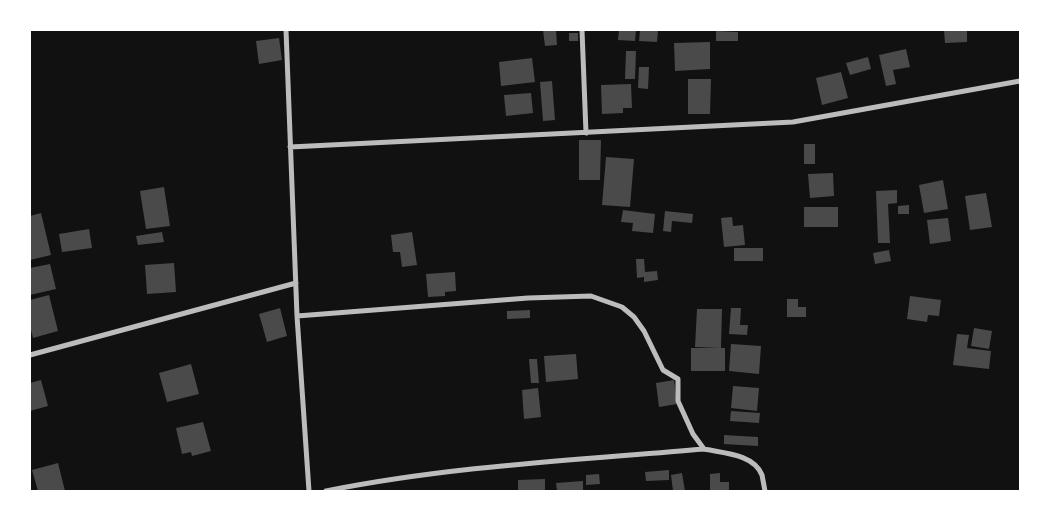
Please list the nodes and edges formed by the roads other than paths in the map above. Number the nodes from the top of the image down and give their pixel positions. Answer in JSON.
{"nodes":[{"id":1,"x":286,"y":30,"type":"edge"},
{"id":2,"x":582,"y":30,"type":"edge"},
{"id":3,"x":1020,"y":81,"type":"edge"},
{"id":4,"x":586,"y":133,"type":"junction"},
{"id":5,"x":290,"y":147,"type":"junction"},
{"id":6,"x":296,"y":283,"type":"junction"},
{"id":7,"x":297,"y":316,"type":"junction"},
{"id":8,"x":30,"y":355,"type":"edge"},
{"id":9,"x":704,"y":449,"type":"junction"},
{"id":10,"x":310,"y":491,"type":"edge"},
{"id":11,"x":326,"y":491,"type":"edge"},
{"id":12,"x":765,"y":491,"type":"edge"}],
"edges":[{"from":1,"to":5,"type":"street"},
{"from":2,"to":4,"type":"street"},
{"from":3,"to":4,"type":"street"},
{"from":4,"to":5,"type":"street"},
{"from":5,"to":6,"type":"street"},
{"from":6,"to":7,"type":"street"},
{"from":6,"to":8,"type":"street"},
{"from":7,"to":9,"type":"street"},
{"from":7,"to":10,"type":"street"},
{"from":9,"to":11,"type":"street"},
{"from":9,"to":12,"type":"street"}]}
